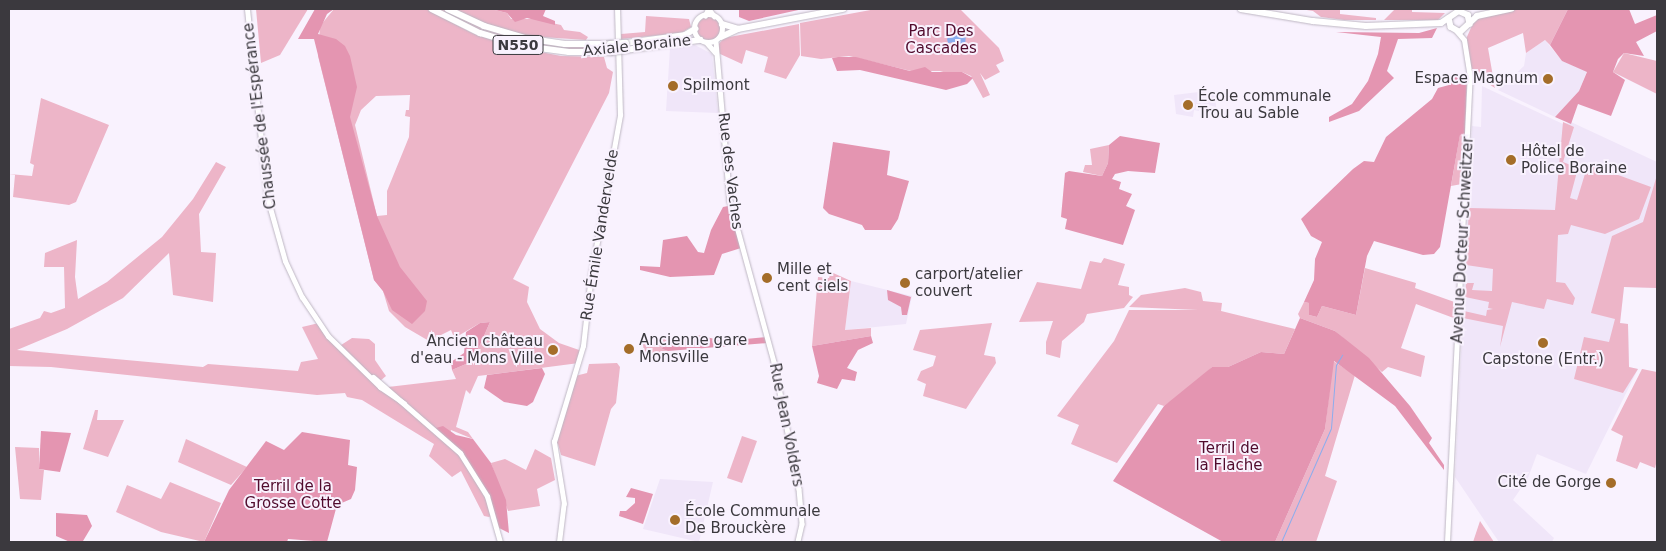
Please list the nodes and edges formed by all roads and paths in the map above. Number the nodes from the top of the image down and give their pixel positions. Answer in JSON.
{"nodes":[{"id":1,"x":247,"y":9,"type":"edge"},
{"id":2,"x":432,"y":9,"type":"edge"},
{"id":3,"x":448,"y":9,"type":"edge"},
{"id":4,"x":708,"y":9,"type":"edge"},
{"id":5,"x":843,"y":9,"type":"edge"},
{"id":6,"x":1241,"y":9,"type":"edge"},
{"id":7,"x":1511,"y":9,"type":"edge"},
{"id":8,"x":617,"y":10,"type":"edge"},
{"id":9,"x":1457,"y":12,"type":"edge"},
{"id":10,"x":1480,"y":15,"type":"junction"},
{"id":11,"x":705,"y":16,"type":"junction"},
{"id":12,"x":714,"y":16,"type":"junction"},
{"id":13,"x":1441,"y":23,"type":"junction"},
{"id":14,"x":722,"y":24,"type":"junction"},
{"id":15,"x":1469,"y":25,"type":"junction"},
{"id":16,"x":695,"y":29,"type":"junction"},
{"id":17,"x":738,"y":29,"type":"junction"},
{"id":18,"x":1452,"y":29,"type":"junction"},
{"id":19,"x":721,"y":37,"type":"junction"},
{"id":20,"x":700,"y":40,"type":"junction"},
{"id":21,"x":1464,"y":40,"type":"junction"},
{"id":22,"x":716,"y":42,"type":"junction"},
{"id":23,"x":707,"y":43,"type":"junction"},
{"id":24,"x":715,"y":52,"type":"junction"},
{"id":25,"x":770,"y":346,"type":"joint"},
{"id":26,"x":500,"y":542,"type":"edge"},
{"id":27,"x":559,"y":542,"type":"edge"},
{"id":28,"x":798,"y":542,"type":"edge"},
{"id":29,"x":1447,"y":542,"type":"edge"}],
"edges":[{"from":1,"to":26,"type":"main road","name":"Chaussée de l'Espérance"},
{"from":2,"to":20,"type":"main road","name":"Axiale Boraine","number":"N550","bridge":true},
{"from":3,"to":16,"type":"main road","name":"Axiale Boraine","number":"N550","bridge":true},
{"from":4,"to":11,"type":"street"},
{"from":4,"to":12,"type":"street"},
{"from":5,"to":17,"type":"main road"},
{"from":6,"to":13,"type":"main road"},
{"from":7,"to":10,"type":"main road"},
{"from":8,"to":27,"type":"street","name":"Rue Émile Vandervelde"},
{"from":9,"to":10,"type":"main road"},
{"from":9,"to":13,"type":"main road"},
{"from":9,"to":15,"type":"main road"},
{"from":9,"to":18,"type":"main road"},
{"from":10,"to":15,"type":"main road"},
{"from":11,"to":12,"type":"main road","name":"Axiale Boraine"},
{"from":11,"to":16,"type":"main road","name":"Axiale Boraine"},
{"from":12,"to":14,"type":"main road"},
{"from":13,"to":18,"type":"main road"},
{"from":14,"to":17,"type":"main road"},
{"from":14,"to":19,"type":"main road"},
{"from":15,"to":18,"type":"main road"},
{"from":15,"to":21,"type":"street"},
{"from":16,"to":20,"type":"main road","name":"Axiale Boraine"},
{"from":17,"to":19,"type":"main road"},
{"from":18,"to":21,"type":"street"},
{"from":19,"to":22,"type":"main road"},
{"from":20,"to":23,"type":"main road","name":"Axiale Boraine"},
{"from":21,"to":29,"type":"street","name":"Avenue Docteur Schweitzer"},
{"from":22,"to":23,"type":"main road","name":"Axiale Boraine"},
{"from":22,"to":24,"type":"street","name":"Rue des Vaches"},
{"from":23,"to":24,"type":"street"},
{"from":24,"to":25,"type":"street","name":"Rue des Vaches"},
{"from":25,"to":28,"type":"street","name":"Rue Jean Volders"}]}
